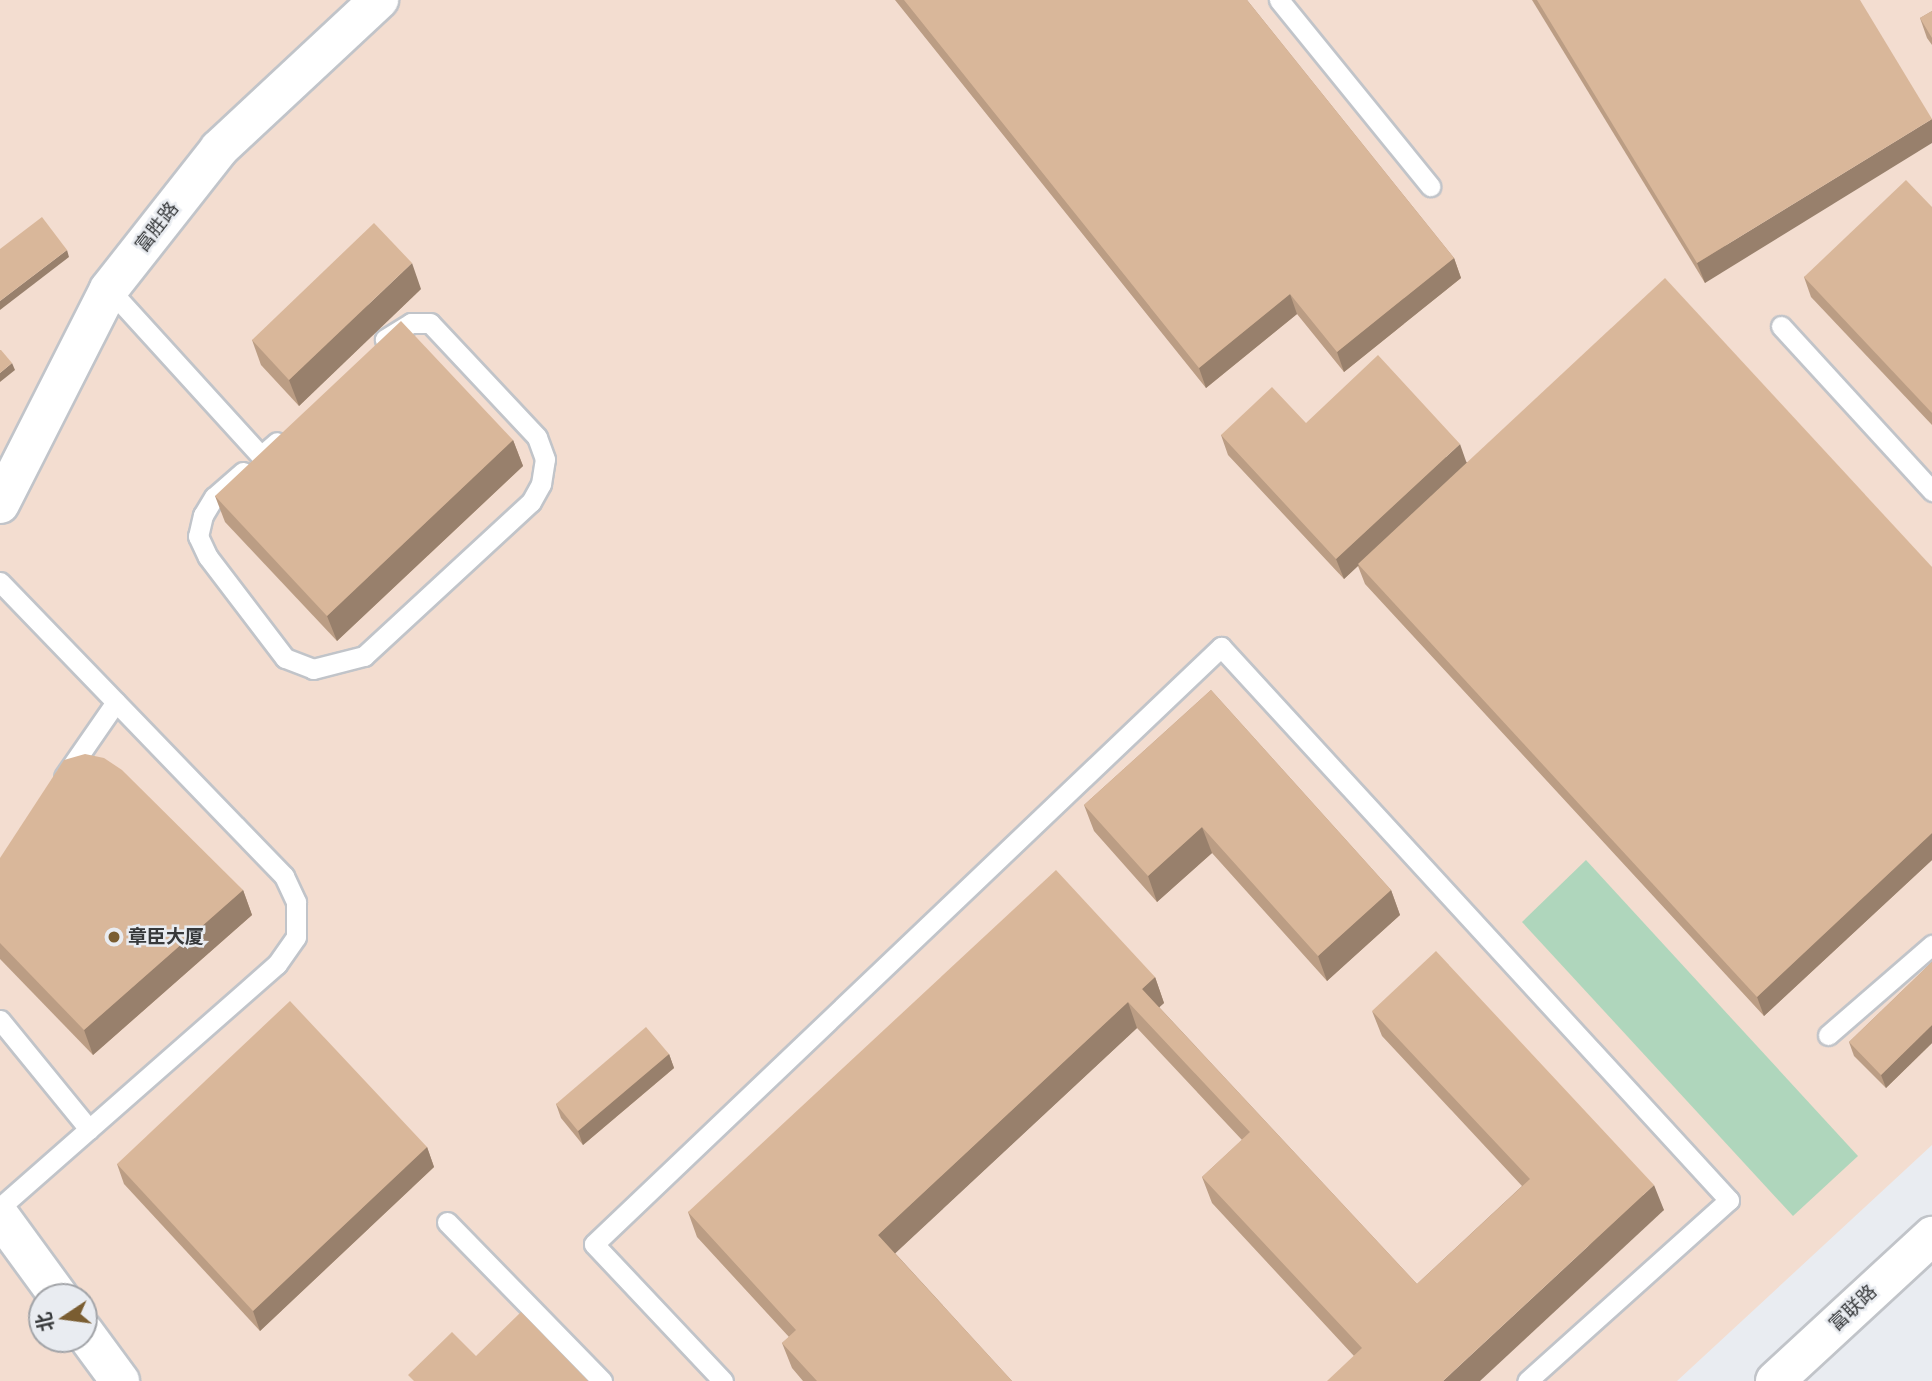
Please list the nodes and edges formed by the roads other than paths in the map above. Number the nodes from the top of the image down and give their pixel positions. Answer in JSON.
{"nodes":[{"id":1,"x":379,"y":0,"type":"edge"},
{"id":2,"x":1279,"y":0,"type":"edge"},
{"id":3,"x":1430,"y":186,"type":"dead end"},
{"id":4,"x":109,"y":289,"type":"junction"},
{"id":5,"x":1781,"y":326,"type":"dead end"},
{"id":6,"x":370,"y":354,"type":"edge"},
{"id":7,"x":291,"y":428,"type":"edge"},
{"id":8,"x":261,"y":456,"type":"junction"},
{"id":9,"x":1932,"y":491,"type":"edge"},
{"id":10,"x":0,"y":504,"type":"edge"},
{"id":11,"x":0,"y":582,"type":"edge"},
{"id":12,"x":116,"y":702,"type":"junction"},
{"id":13,"x":54,"y":792,"type":"edge"},
{"id":14,"x":1932,"y":945,"type":"edge"},
{"id":15,"x":0,"y":1020,"type":"edge"},
{"id":16,"x":1828,"y":1035,"type":"dead end"},
{"id":17,"x":89,"y":1129,"type":"junction"},
{"id":18,"x":0,"y":1207,"type":"edge"},
{"id":19,"x":0,"y":1216,"type":"edge"},
{"id":20,"x":447,"y":1222,"type":"dead end"},
{"id":21,"x":1932,"y":1236,"type":"edge"},
{"id":22,"x":48,"y":1283,"type":"edge"},
{"id":23,"x":98,"y":1351,"type":"edge"},
{"id":24,"x":120,"y":1381,"type":"edge"},
{"id":25,"x":602,"y":1381,"type":"edge"},
{"id":26,"x":723,"y":1381,"type":"edge"},
{"id":27,"x":1527,"y":1381,"type":"edge"},
{"id":28,"x":1775,"y":1381,"type":"edge"}],
"edges":[{"from":1,"to":4,"type":"street","name":"富胜路"},
{"from":2,"to":3,"type":"lane"},
{"from":4,"to":8,"type":"lane"},
{"from":4,"to":10,"type":"street","name":"富胜路"},
{"from":5,"to":9,"type":"lane"},
{"from":6,"to":8,"type":"lane"},
{"from":7,"to":8,"type":"lane"},
{"from":11,"to":12,"type":"lane"},
{"from":12,"to":13,"type":"lane"},
{"from":12,"to":17,"type":"lane"},
{"from":14,"to":16,"type":"lane"},
{"from":15,"to":17,"type":"lane"},
{"from":17,"to":18,"type":"lane"},
{"from":19,"to":22,"type":"street"},
{"from":20,"to":25,"type":"lane"},
{"from":21,"to":28,"type":"street","name":"富联路"},
{"from":23,"to":24,"type":"street"},
{"from":26,"to":27,"type":"lane"}]}
